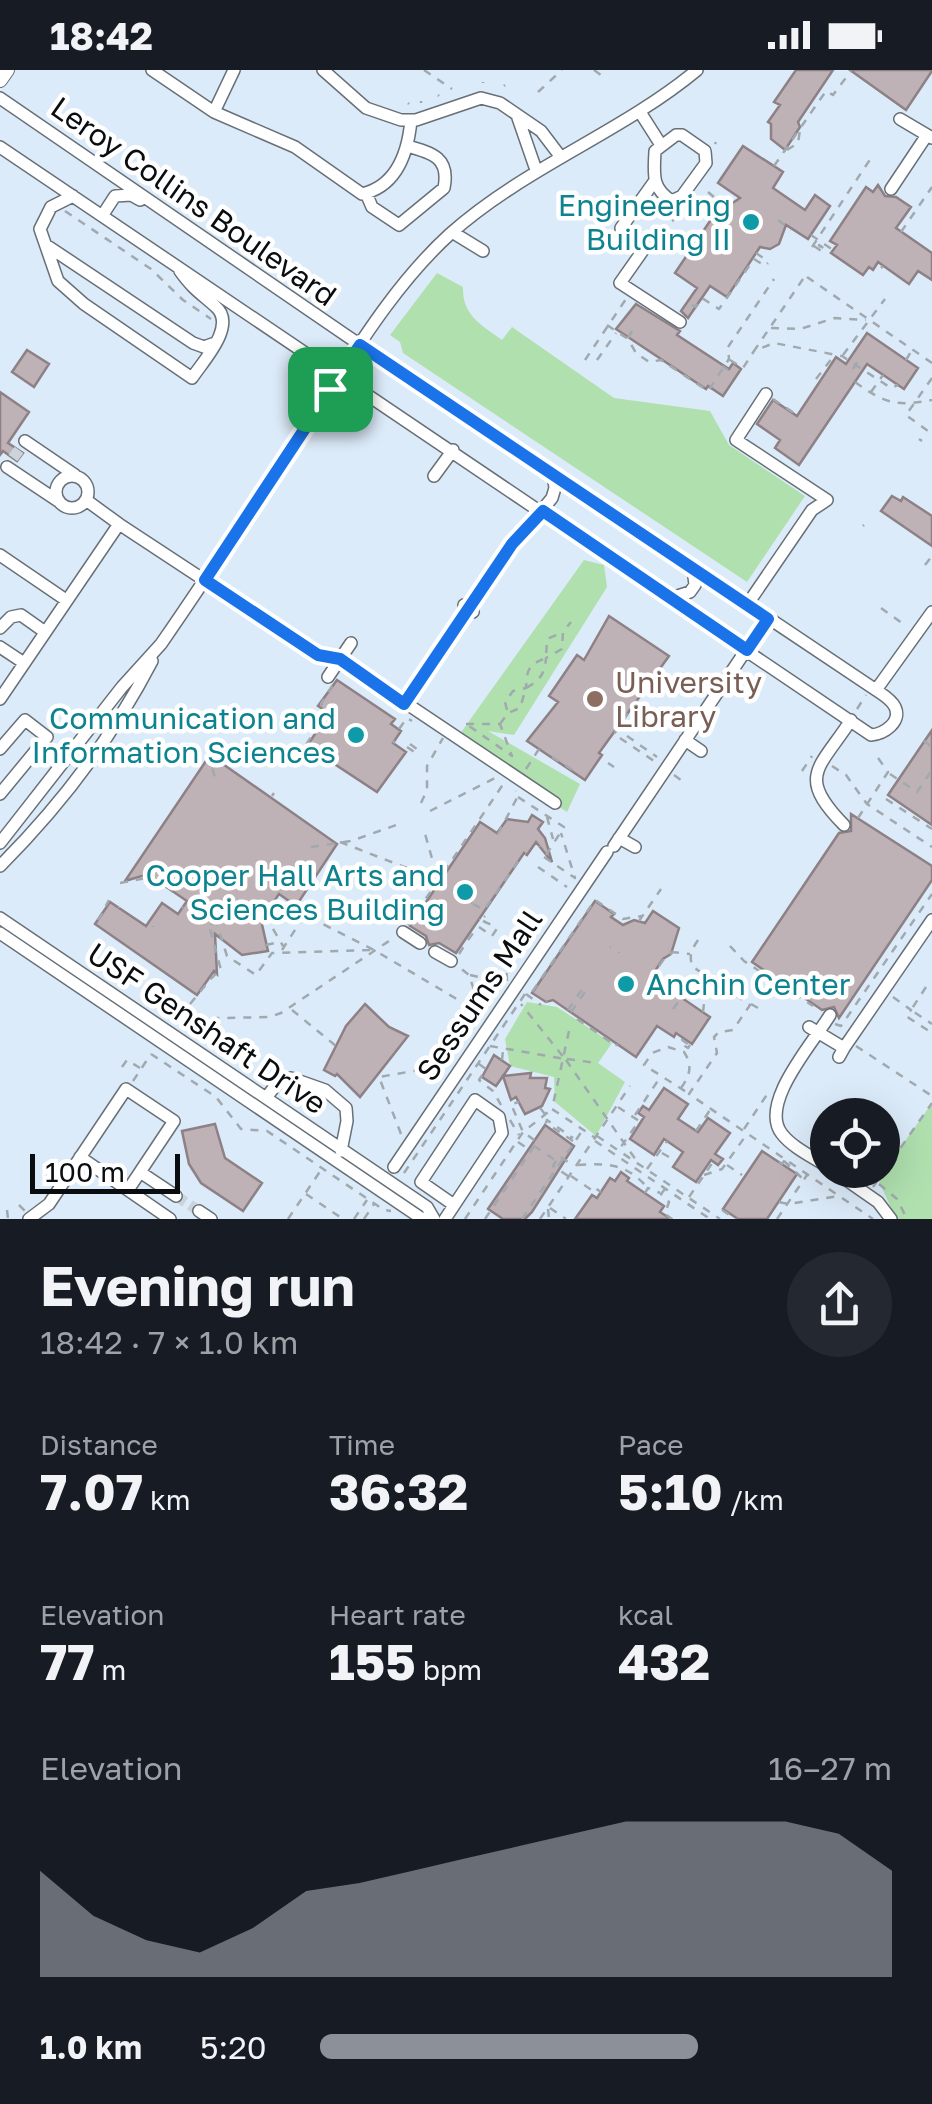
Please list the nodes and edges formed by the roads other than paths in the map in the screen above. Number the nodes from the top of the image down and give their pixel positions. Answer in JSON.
{"nodes":[{"id":1,"x":7,"y":70,"type":"edge"},
{"id":2,"x":234,"y":70,"type":"edge"},
{"id":3,"x":323,"y":70,"type":"edge"},
{"id":4,"x":698,"y":70,"type":"edge"},
{"id":5,"x":156,"y":71,"type":"edge"},
{"id":6,"x":0,"y":80,"type":"edge"},
{"id":7,"x":0,"y":98,"type":"edge"},
{"id":8,"x":214,"y":112,"type":"junction"},
{"id":9,"x":640,"y":112,"type":"junction"},
{"id":10,"x":518,"y":118,"type":"junction"},
{"id":11,"x":900,"y":119,"type":"dead end"},
{"id":12,"x":411,"y":120,"type":"junction"},
{"id":13,"x":929,"y":137,"type":"edge"},
{"id":14,"x":660,"y":145,"type":"junction"},
{"id":15,"x":408,"y":146,"type":"junction"},
{"id":16,"x":0,"y":147,"type":"edge"},
{"id":17,"x":560,"y":156,"type":"junction"},
{"id":18,"x":536,"y":170,"type":"junction"},
{"id":19,"x":654,"y":182,"type":"junction"},
{"id":20,"x":891,"y":190,"type":"dead end"},
{"id":21,"x":366,"y":193,"type":"junction"},
{"id":22,"x":73,"y":196,"type":"junction"},
{"id":23,"x":102,"y":216,"type":"junction"},
{"id":24,"x":188,"y":226,"type":"junction"},
{"id":25,"x":452,"y":232,"type":"junction"},
{"id":26,"x":44,"y":244,"type":"junction"},
{"id":27,"x":483,"y":252,"type":"dead end"},
{"id":28,"x":174,"y":264,"type":"junction"},
{"id":29,"x":680,"y":322,"type":"dead end"},
{"id":30,"x":215,"y":343,"type":"junction"},
{"id":31,"x":360,"y":345,"type":"junction"},
{"id":32,"x":340,"y":374,"type":"junction"},
{"id":33,"x":767,"y":395,"type":"road end"},
{"id":34,"x":452,"y":450,"type":"junction"},
{"id":35,"x":553,"y":474,"type":"junction"},
{"id":36,"x":434,"y":476,"type":"dead end"},
{"id":37,"x":78,"y":477,"type":"junction"},
{"id":38,"x":86,"y":500,"type":"junction"},
{"id":39,"x":59,"y":502,"type":"junction"},
{"id":40,"x":543,"y":511,"type":"junction"},
{"id":41,"x":119,"y":524,"type":"junction"},
{"id":42,"x":0,"y":556,"type":"edge"},
{"id":43,"x":693,"y":568,"type":"junction"},
{"id":44,"x":205,"y":580,"type":"junction"},
{"id":45,"x":671,"y":598,"type":"junction"},
{"id":46,"x":66,"y":600,"type":"junction"},
{"id":47,"x":747,"y":605,"type":"junction"},
{"id":48,"x":932,"y":612,"type":"edge"},
{"id":49,"x":768,"y":619,"type":"junction"},
{"id":50,"x":0,"y":628,"type":"edge"},
{"id":51,"x":45,"y":632,"type":"junction"},
{"id":52,"x":351,"y":643,"type":"dead end"},
{"id":53,"x":161,"y":644,"type":"junction"},
{"id":54,"x":0,"y":648,"type":"edge"},
{"id":55,"x":747,"y":650,"type":"junction"},
{"id":56,"x":340,"y":659,"type":"junction"},
{"id":57,"x":24,"y":664,"type":"junction"},
{"id":58,"x":334,"y":676,"type":"road end"},
{"id":59,"x":872,"y":691,"type":"junction"},
{"id":60,"x":0,"y":699,"type":"edge"},
{"id":61,"x":401,"y":705,"type":"junction"},
{"id":62,"x":852,"y":718,"type":"junction"},
{"id":63,"x":686,"y":740,"type":"junction"},
{"id":64,"x":0,"y":749,"type":"edge"},
{"id":65,"x":701,"y":750,"type":"dead end"},
{"id":66,"x":0,"y":794,"type":"edge"},
{"id":67,"x":555,"y":802,"type":"dead end"},
{"id":68,"x":844,"y":825,"type":"dead end"},
{"id":69,"x":0,"y":843,"type":"edge"},
{"id":70,"x":613,"y":846,"type":"junction"},
{"id":71,"x":635,"y":848,"type":"dead end"},
{"id":72,"x":0,"y":866,"type":"edge"},
{"id":73,"x":0,"y":918,"type":"edge"},
{"id":74,"x":932,"y":920,"type":"edge"},
{"id":75,"x":404,"y":932,"type":"road end"},
{"id":76,"x":0,"y":933,"type":"edge"},
{"id":77,"x":420,"y":942,"type":"dead end"},
{"id":78,"x":435,"y":952,"type":"dead end"},
{"id":79,"x":452,"y":961,"type":"dead end"},
{"id":80,"x":834,"y":1020,"type":"road end"},
{"id":81,"x":815,"y":1029,"type":"junction"},
{"id":82,"x":266,"y":1098,"type":"junction"},
{"id":83,"x":341,"y":1151,"type":"junction"},
{"id":84,"x":810,"y":1155,"type":"edge"},
{"id":85,"x":80,"y":1158,"type":"junction"},
{"id":86,"x":399,"y":1170,"type":"road end"},
{"id":87,"x":140,"y":1172,"type":"junction"},
{"id":88,"x":382,"y":1184,"type":"junction"},
{"id":89,"x":860,"y":1188,"type":"edge"},
{"id":90,"x":128,"y":1190,"type":"junction"},
{"id":91,"x":176,"y":1196,"type":"tunnel mouth"},
{"id":92,"x":454,"y":1205,"type":"junction"},
{"id":93,"x":199,"y":1211,"type":"dead end"},
{"id":94,"x":28,"y":1216,"type":"edge"},
{"id":95,"x":170,"y":1219,"type":"edge"},
{"id":96,"x":212,"y":1219,"type":"edge"},
{"id":97,"x":431,"y":1219,"type":"edge"},
{"id":98,"x":445,"y":1219,"type":"edge"},
{"id":99,"x":891,"y":1219,"type":"edge"}],
"edges":[{"from":1,"to":6,"type":"main road"},
{"from":2,"to":8,"type":"street"},
{"from":3,"to":12,"type":"street"},
{"from":4,"to":9,"type":"street"},
{"from":5,"to":8,"type":"street"},
{"from":7,"to":24,"type":"street","name":"Leroy Collins Boulevard"},
{"from":8,"to":21,"type":"street"},
{"from":9,"to":14,"type":"street"},
{"from":9,"to":17,"type":"street"},
{"from":10,"to":12,"type":"street"},
{"from":10,"to":17,"type":"street"},
{"from":10,"to":18,"type":"street"},
{"from":11,"to":13,"type":"street"},
{"from":12,"to":15,"type":"street"},
{"from":13,"to":20,"type":"street"},
{"from":14,"to":19,"type":"street"},
{"from":14,"to":19,"type":"street"},
{"from":15,"to":21,"type":"street"},
{"from":15,"to":21,"type":"street"},
{"from":16,"to":22,"type":"street","name":"Leroy Collins Boulevard"},
{"from":17,"to":18,"type":"street"},
{"from":18,"to":25,"type":"street"},
{"from":19,"to":29,"type":"street"},
{"from":22,"to":23,"type":"street","name":"Leroy Collins Boulevard"},
{"from":22,"to":26,"type":"street"},
{"from":23,"to":24,"type":"street"},
{"from":23,"to":28,"type":"street","name":"Leroy Collins Boulevard"},
{"from":24,"to":31,"type":"street","name":"Leroy Collins Boulevard"},
{"from":25,"to":27,"type":"street"},
{"from":25,"to":31,"type":"street"},
{"from":26,"to":30,"type":"street"},
{"from":26,"to":30,"type":"street"},
{"from":28,"to":30,"type":"street"},
{"from":28,"to":32,"type":"street","name":"Leroy Collins Boulevard"},
{"from":31,"to":32,"type":"street"},
{"from":31,"to":35,"type":"street","name":"Leroy Collins Boulevard"},
{"from":32,"to":34,"type":"street","name":"Leroy Collins Boulevard"},
{"from":32,"to":44,"type":"street"},
{"from":33,"to":47,"type":"street"},
{"from":34,"to":36,"type":"street"},
{"from":34,"to":40,"type":"street","name":"Leroy Collins Boulevard"},
{"from":35,"to":40,"type":"street"},
{"from":35,"to":43,"type":"street","name":"Leroy Collins Boulevard"},
{"from":37,"to":38,"type":"street"},
{"from":37,"to":39,"type":"street"},
{"from":37,"to":39,"type":"street"},
{"from":38,"to":39,"type":"street"},
{"from":38,"to":41,"type":"street"},
{"from":40,"to":45,"type":"street","name":"Leroy Collins Boulevard"},
{"from":40,"to":61,"type":"street"},
{"from":41,"to":44,"type":"street"},
{"from":41,"to":46,"type":"street"},
{"from":42,"to":46,"type":"street"},
{"from":43,"to":45,"type":"street"},
{"from":43,"to":47,"type":"street","name":"Leroy Collins Boulevard"},
{"from":44,"to":53,"type":"street"},
{"from":44,"to":56,"type":"street"},
{"from":45,"to":55,"type":"street","name":"Leroy Collins Boulevard"},
{"from":46,"to":51,"type":"street"},
{"from":47,"to":49,"type":"street","name":"Leroy Collins Boulevard"},
{"from":48,"to":59,"type":"street"},
{"from":49,"to":55,"type":"street","name":"Sessums Mall"},
{"from":49,"to":59,"type":"street","name":"Leroy Collins Boulevard"},
{"from":50,"to":51,"type":"street"},
{"from":51,"to":57,"type":"street"},
{"from":52,"to":56,"type":"street"},
{"from":53,"to":69,"type":"street"},
{"from":53,"to":72,"type":"street"},
{"from":54,"to":57,"type":"street"},
{"from":55,"to":62,"type":"street","name":"Leroy Collins Boulevard"},
{"from":55,"to":63,"type":"street","name":"Sessums Mall"},
{"from":56,"to":58,"type":"street"},
{"from":56,"to":61,"type":"street"},
{"from":57,"to":60,"type":"street"},
{"from":59,"to":62,"type":"street","name":"Leroy Collins Boulevard"},
{"from":61,"to":67,"type":"street"},
{"from":62,"to":68,"type":"street"},
{"from":63,"to":65,"type":"street"},
{"from":63,"to":70,"type":"street","name":"Sessums Mall"},
{"from":64,"to":66,"type":"street"},
{"from":70,"to":71,"type":"street"},
{"from":70,"to":86,"type":"street","name":"Sessums Mall"},
{"from":73,"to":82,"type":"street","name":"USF Genshaft Drive"},
{"from":74,"to":81,"type":"street"},
{"from":75,"to":77,"type":"street"},
{"from":76,"to":88,"type":"street","name":"USF Genshaft Drive"},
{"from":78,"to":79,"type":"street"},
{"from":80,"to":81,"type":"street"},
{"from":81,"to":84,"type":"street"},
{"from":82,"to":83,"type":"street","name":"USF Genshaft Drive"},
{"from":82,"to":83,"type":"street"},
{"from":83,"to":88,"type":"street","name":"USF Genshaft Drive"},
{"from":85,"to":87,"type":"street"},
{"from":85,"to":90,"type":"street"},
{"from":85,"to":94,"type":"street"},
{"from":87,"to":90,"type":"street"},
{"from":87,"to":91,"type":"street"},
{"from":88,"to":97,"type":"street"},
{"from":89,"to":99,"type":"street"},
{"from":90,"to":95,"type":"street"},
{"from":92,"to":92,"type":"street"},
{"from":92,"to":98,"type":"street"},
{"from":93,"to":96,"type":"street"}]}
